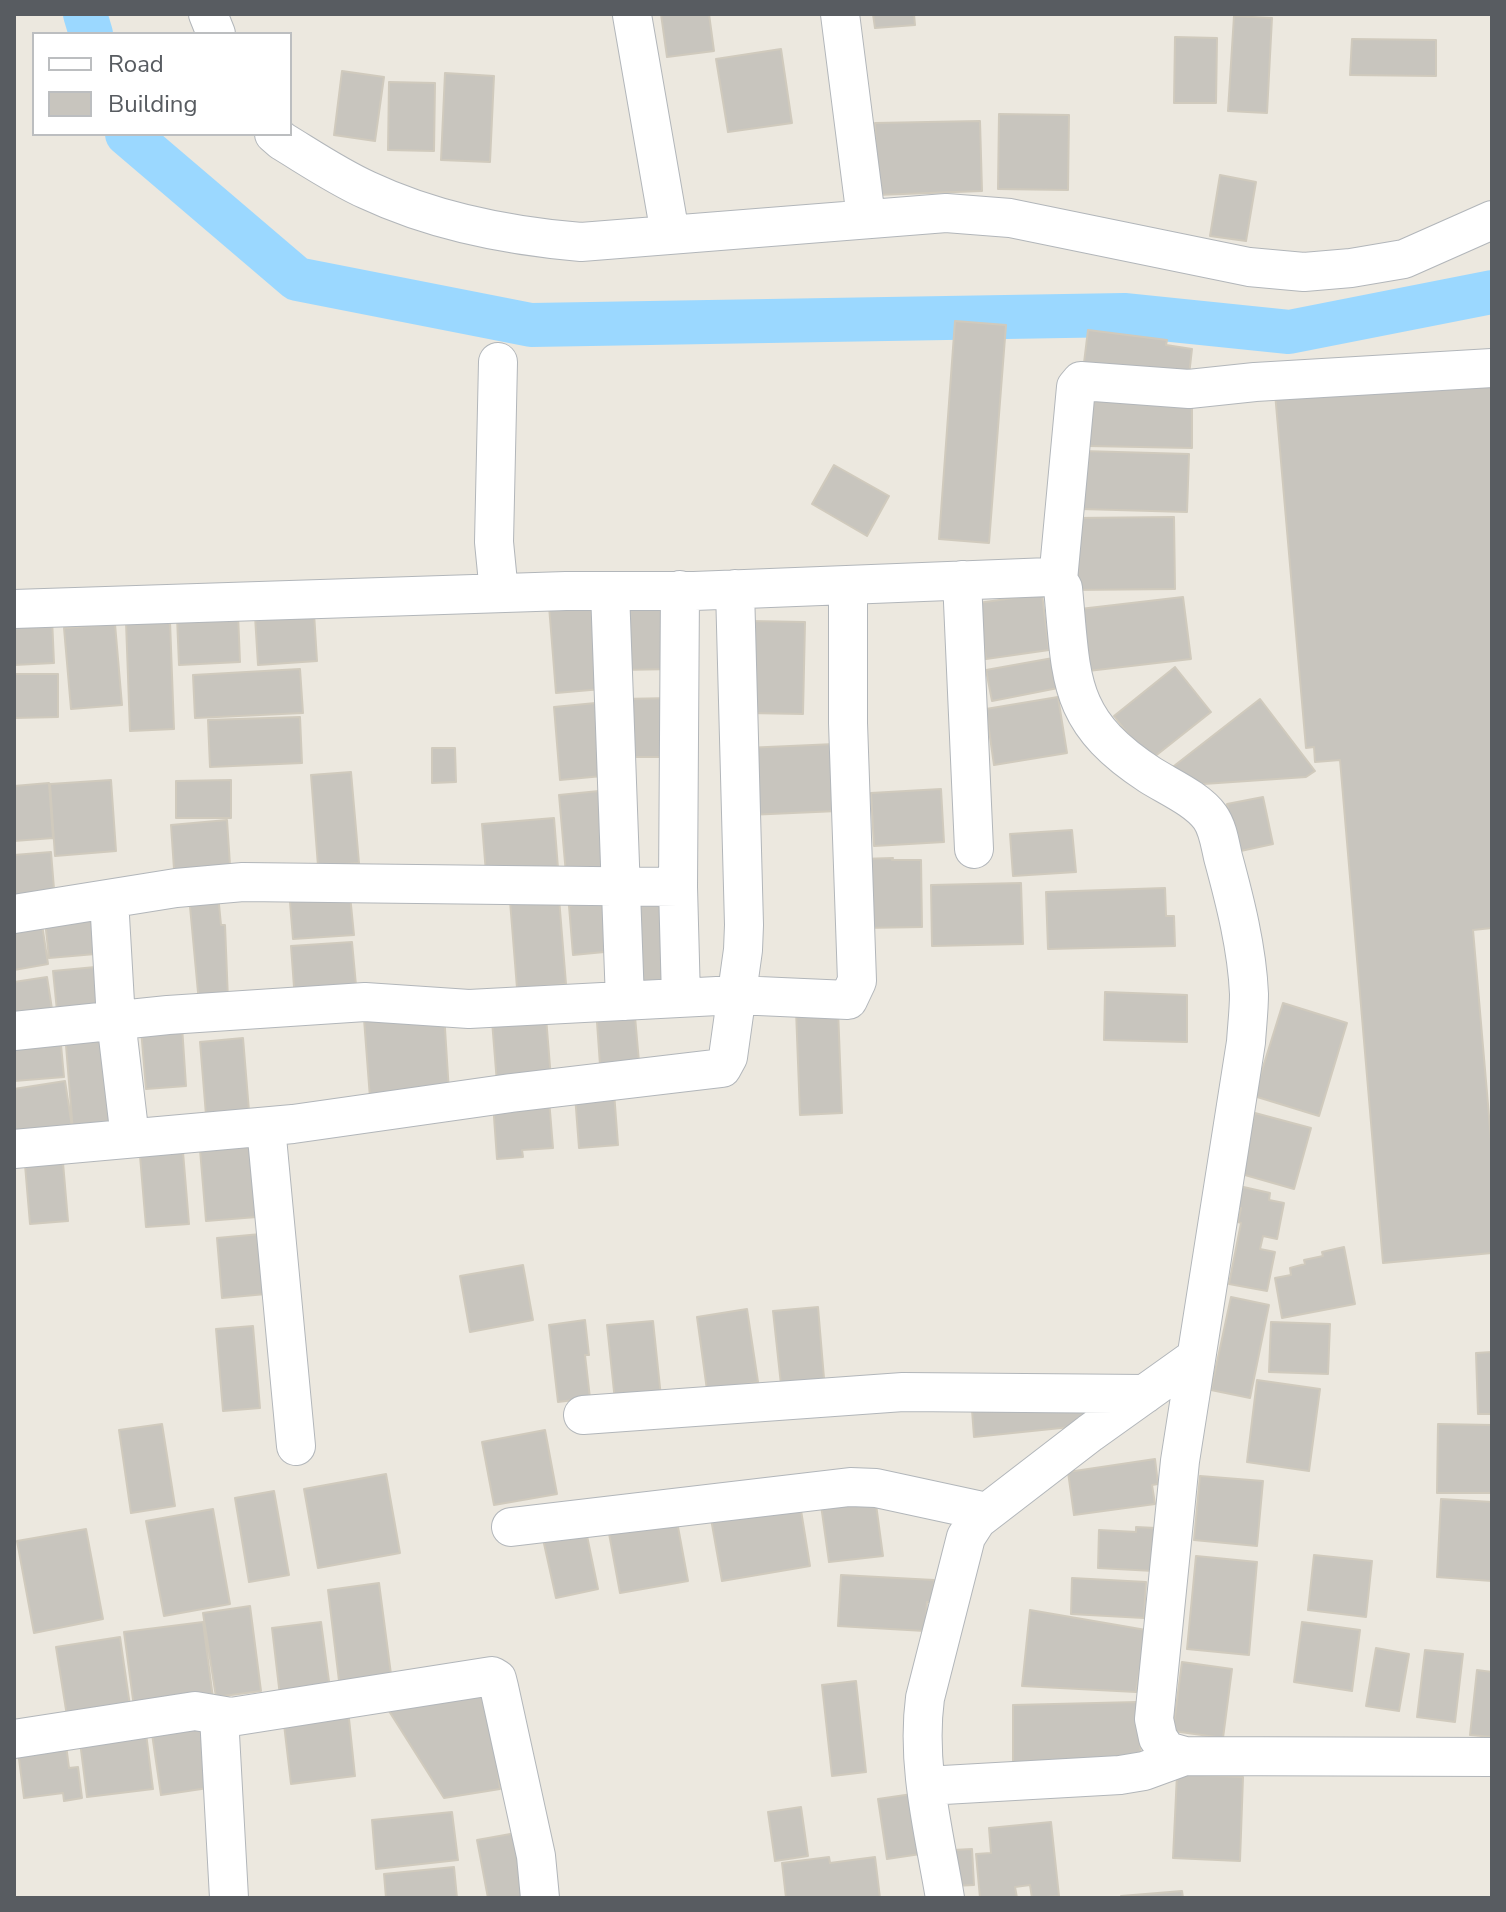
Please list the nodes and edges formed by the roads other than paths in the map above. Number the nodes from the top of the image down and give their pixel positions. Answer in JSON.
{"nodes":[{"id":1,"x":840,"y":14,"type":"edge"},
{"id":2,"x":632,"y":15,"type":"edge"},
{"id":3,"x":276,"y":136,"type":"edge"},
{"id":4,"x":866,"y":218,"type":"junction"},
{"id":5,"x":1492,"y":220,"type":"edge"},
{"id":6,"x":670,"y":234,"type":"junction"},
{"id":7,"x":498,"y":362,"type":"dead end"},
{"id":8,"x":1492,"y":368,"type":"edge"},
{"id":9,"x":962,"y":580,"type":"junction"},
{"id":10,"x":1058,"y":580,"type":"junction"},
{"id":11,"x":848,"y":585,"type":"junction"},
{"id":12,"x":735,"y":589,"type":"junction"},
{"id":13,"x":680,"y":590,"type":"junction"},
{"id":14,"x":610,"y":591,"type":"junction"},
{"id":15,"x":499,"y":593,"type":"junction"},
{"id":16,"x":14,"y":609,"type":"edge"},
{"id":17,"x":974,"y":849,"type":"dead end"},
{"id":18,"x":622,"y":887,"type":"junction"},
{"id":19,"x":678,"y":887,"type":"junction"},
{"id":20,"x":109,"y":899,"type":"junction"},
{"id":21,"x":14,"y":914,"type":"edge"},
{"id":22,"x":736,"y":995,"type":"junction"},
{"id":23,"x":681,"y":998,"type":"junction"},
{"id":24,"x":625,"y":1001,"type":"junction"},
{"id":25,"x":116,"y":1020,"type":"junction"},
{"id":26,"x":14,"y":1031,"type":"edge"},
{"id":27,"x":266,"y":1127,"type":"junction"},
{"id":28,"x":130,"y":1138,"type":"junction"},
{"id":29,"x":14,"y":1149,"type":"edge"},
{"id":30,"x":1195,"y":1358,"type":"junction"},
{"id":31,"x":1145,"y":1394,"type":"junction"},
{"id":32,"x":583,"y":1415,"type":"dead end"},
{"id":33,"x":296,"y":1446,"type":"dead end"},
{"id":34,"x":987,"y":1512,"type":"junction"},
{"id":35,"x":511,"y":1527,"type":"dead end"},
{"id":36,"x":219,"y":1716,"type":"junction"},
{"id":37,"x":14,"y":1739,"type":"edge"},
{"id":38,"x":1185,"y":1756,"type":"junction"},
{"id":39,"x":1492,"y":1757,"type":"edge"},
{"id":40,"x":926,"y":1786,"type":"junction"},
{"id":41,"x":229,"y":1898,"type":"edge"},
{"id":42,"x":540,"y":1898,"type":"edge"},
{"id":43,"x":945,"y":1898,"type":"edge"}],
"edges":[{"from":1,"to":4,"type":"street"},
{"from":2,"to":6,"type":"street"},
{"from":3,"to":6,"type":"street"},
{"from":4,"to":5,"type":"street"},
{"from":4,"to":6,"type":"street"},
{"from":7,"to":15,"type":"street"},
{"from":8,"to":10,"type":"street"},
{"from":9,"to":10,"type":"street"},
{"from":9,"to":11,"type":"street"},
{"from":9,"to":17,"type":"street"},
{"from":10,"to":30,"type":"street"},
{"from":11,"to":12,"type":"street"},
{"from":11,"to":22,"type":"street"},
{"from":12,"to":13,"type":"street"},
{"from":12,"to":22,"type":"street"},
{"from":13,"to":14,"type":"street"},
{"from":13,"to":19,"type":"street"},
{"from":14,"to":15,"type":"street"},
{"from":14,"to":18,"type":"street"},
{"from":15,"to":16,"type":"street"},
{"from":18,"to":19,"type":"street"},
{"from":18,"to":20,"type":"street"},
{"from":18,"to":24,"type":"street"},
{"from":19,"to":23,"type":"street"},
{"from":20,"to":21,"type":"street"},
{"from":20,"to":25,"type":"street"},
{"from":22,"to":23,"type":"street"},
{"from":22,"to":27,"type":"street"},
{"from":23,"to":24,"type":"street"},
{"from":24,"to":25,"type":"street"},
{"from":25,"to":26,"type":"street"},
{"from":25,"to":28,"type":"street"},
{"from":27,"to":28,"type":"street"},
{"from":27,"to":33,"type":"street"},
{"from":28,"to":29,"type":"street"},
{"from":30,"to":31,"type":"street"},
{"from":30,"to":38,"type":"street"},
{"from":31,"to":32,"type":"street"},
{"from":31,"to":34,"type":"street"},
{"from":34,"to":35,"type":"street"},
{"from":34,"to":40,"type":"street"},
{"from":36,"to":37,"type":"street"},
{"from":36,"to":41,"type":"street"},
{"from":36,"to":42,"type":"street"},
{"from":38,"to":39,"type":"street"},
{"from":38,"to":40,"type":"street"},
{"from":40,"to":43,"type":"street"}]}
